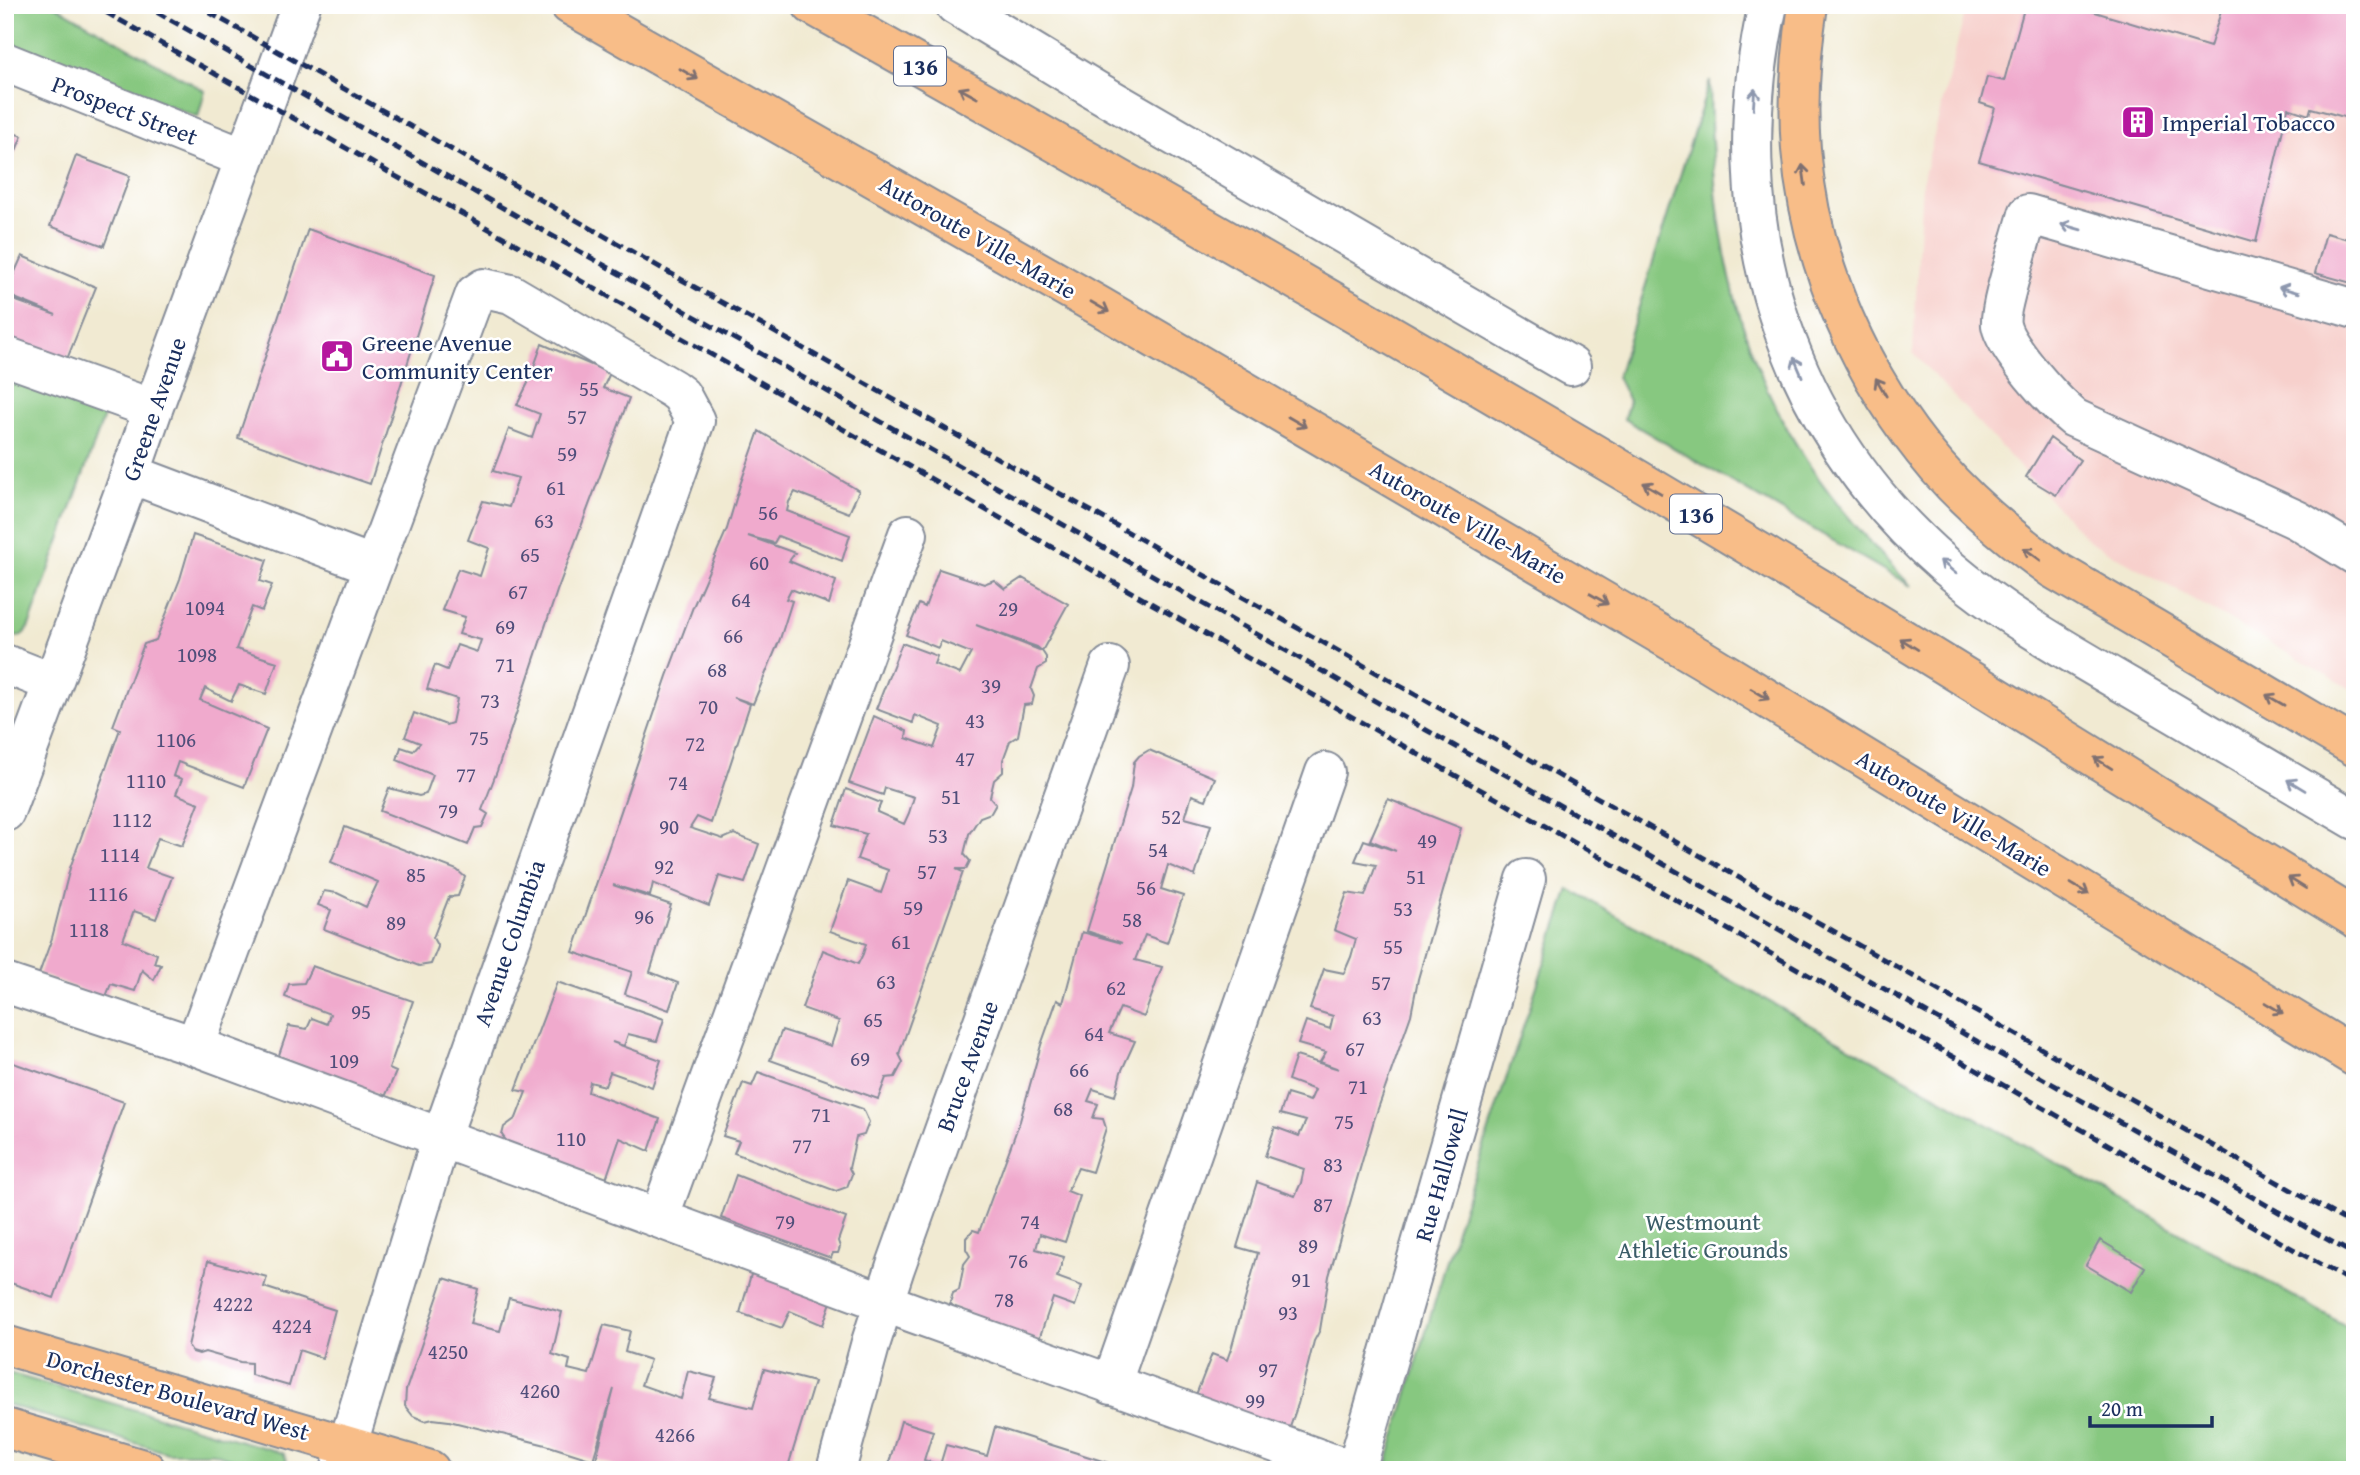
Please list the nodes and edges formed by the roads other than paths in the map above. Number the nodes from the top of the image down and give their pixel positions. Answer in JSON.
{"nodes":[{"id":1,"x":301,"y":5,"type":"edge"},
{"id":2,"x":570,"y":5,"type":"edge"},
{"id":3,"x":812,"y":5,"type":"edge"},
{"id":4,"x":955,"y":5,"type":"edge"},
{"id":5,"x":1768,"y":5,"type":"edge"},
{"id":6,"x":1808,"y":5,"type":"edge"},
{"id":7,"x":5,"y":62,"type":"edge"},
{"id":8,"x":244,"y":158,"type":"junction"},
{"id":9,"x":2355,"y":309,"type":"edge"},
{"id":10,"x":5,"y":356,"type":"edge"},
{"id":11,"x":1572,"y":366,"type":"dead end"},
{"id":12,"x":153,"y":409,"type":"junction"},
{"id":13,"x":131,"y":474,"type":"junction"},
{"id":14,"x":908,"y":534,"type":"dead end"},
{"id":15,"x":2355,"y":555,"type":"edge"},
{"id":16,"x":372,"y":565,"type":"junction"},
{"id":17,"x":5,"y":664,"type":"edge"},
{"id":18,"x":1110,"y":666,"type":"dead end"},
{"id":19,"x":52,"y":682,"type":"junction"},
{"id":20,"x":2355,"y":747,"type":"edge"},
{"id":21,"x":1325,"y":772,"type":"dead end"},
{"id":22,"x":5,"y":812,"type":"edge"},
{"id":23,"x":2355,"y":820,"type":"edge"},
{"id":24,"x":1526,"y":879,"type":"dead end"},
{"id":25,"x":2355,"y":918,"type":"edge"},
{"id":26,"x":5,"y":983,"type":"edge"},
{"id":27,"x":195,"y":1046,"type":"junction"},
{"id":28,"x":2355,"y":1057,"type":"edge"},
{"id":29,"x":441,"y":1138,"type":"junction"},
{"id":30,"x":659,"y":1218,"type":"junction"},
{"id":31,"x":884,"y":1302,"type":"junction"},
{"id":32,"x":5,"y":1345,"type":"edge"},
{"id":33,"x":1111,"y":1385,"type":"junction"},
{"id":34,"x":5,"y":1428,"type":"edge"},
{"id":35,"x":344,"y":1457,"type":"edge"},
{"id":36,"x":146,"y":1470,"type":"edge"},
{"id":37,"x":430,"y":1470,"type":"edge"},
{"id":38,"x":836,"y":1470,"type":"edge"},
{"id":39,"x":1353,"y":1470,"type":"edge"}],
"edges":[{"from":1,"to":8,"type":"street","name":"Greene Avenue"},
{"from":2,"to":28,"type":"main road","name":"Autoroute Ville-Marie","one_way":true},
{"from":25,"to":3,"type":"main road","number":"136","one_way":true},
{"from":4,"to":11,"type":"street"},
{"from":23,"to":5,"type":"street","one_way":true},
{"from":20,"to":6,"type":"main road","one_way":true},
{"from":7,"to":8,"type":"street","name":"Prospect Street"},
{"from":8,"to":12,"type":"street","name":"Greene Avenue"},
{"from":9,"to":15,"type":"street","one_way":true},
{"from":10,"to":12,"type":"street"},
{"from":12,"to":13,"type":"street","name":"Greene Avenue"},
{"from":13,"to":16,"type":"street"},
{"from":13,"to":19,"type":"street","name":"Greene Avenue"},
{"from":14,"to":30,"type":"street"},
{"from":16,"to":27,"type":"street"},
{"from":16,"to":29,"type":"street","name":"Avenue Columbia"},
{"from":17,"to":19,"type":"street"},
{"from":18,"to":31,"type":"street","name":"Bruce Avenue"},
{"from":19,"to":22,"type":"street","name":"Greene Avenue"},
{"from":21,"to":33,"type":"street"},
{"from":24,"to":39,"type":"street","name":"Rue Hallowell"},
{"from":26,"to":27,"type":"street"},
{"from":27,"to":29,"type":"street"},
{"from":29,"to":30,"type":"street"},
{"from":29,"to":35,"type":"street","name":"Avenue Columbia"},
{"from":30,"to":31,"type":"street"},
{"from":31,"to":33,"type":"street"},
{"from":31,"to":38,"type":"street","name":"Bruce Avenue"},
{"from":32,"to":35,"type":"main road","name":"Dorchester Boulevard West"},
{"from":33,"to":39,"type":"street"},
{"from":34,"to":36,"type":"main road"},
{"from":35,"to":37,"type":"main road","name":"Dorchester Boulevard West"}]}
